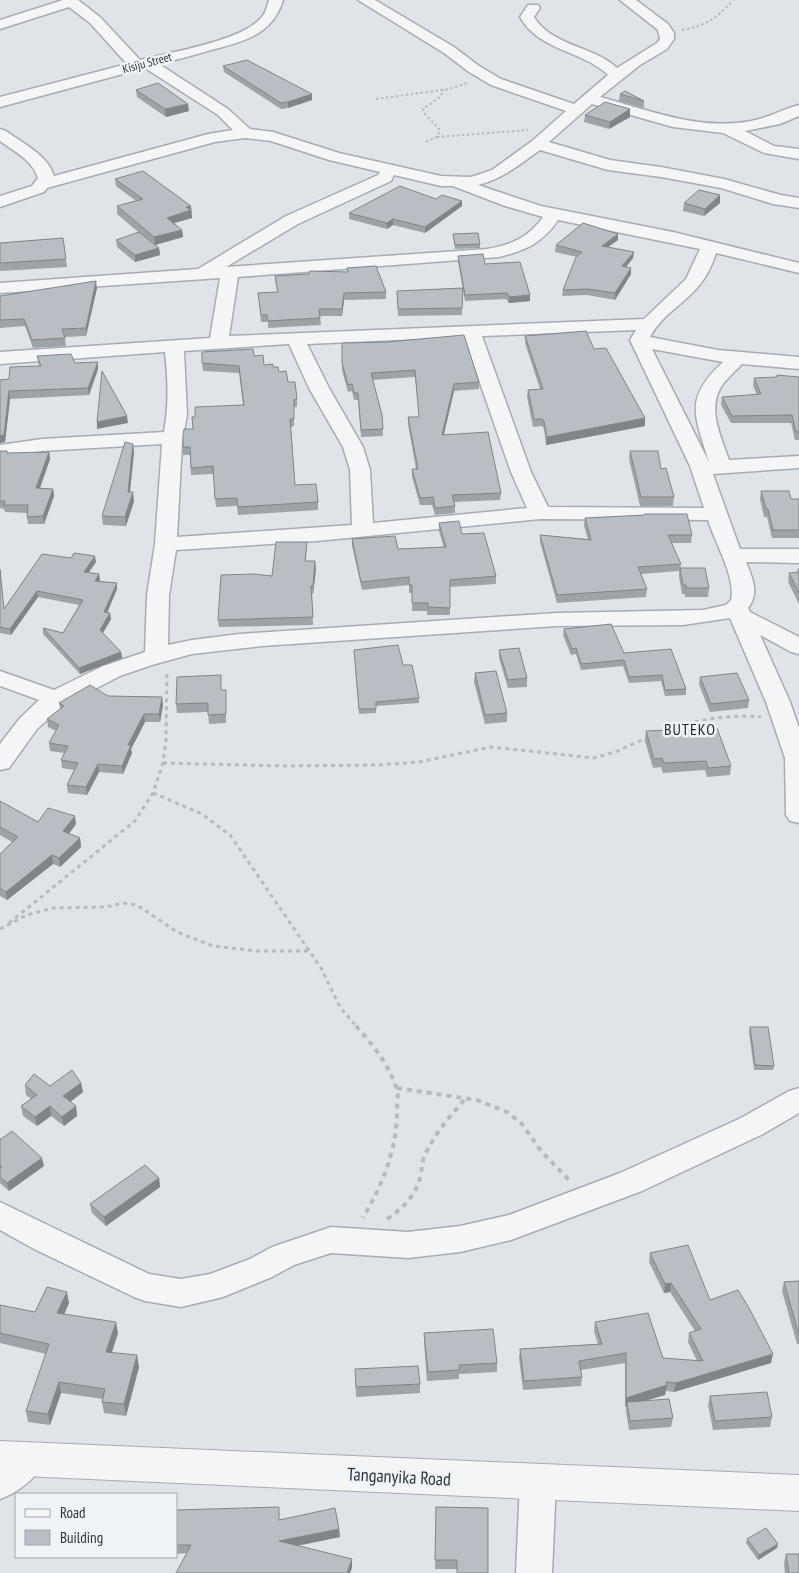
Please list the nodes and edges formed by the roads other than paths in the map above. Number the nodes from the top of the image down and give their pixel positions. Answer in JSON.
{"nodes":[{"id":1,"x":276,"y":0,"type":"edge"},
{"id":2,"x":365,"y":0,"type":"edge"},
{"id":3,"x":627,"y":0,"type":"edge"},
{"id":4,"x":75,"y":2,"type":"edge"},
{"id":5,"x":533,"y":8,"type":"dead end"},
{"id":6,"x":0,"y":25,"type":"edge"},
{"id":7,"x":142,"y":65,"type":"junction"},
{"id":8,"x":617,"y":76,"type":"junction"},
{"id":9,"x":591,"y":99,"type":"junction"},
{"id":10,"x":0,"y":102,"type":"edge"},
{"id":11,"x":578,"y":110,"type":"junction"},
{"id":12,"x":799,"y":110,"type":"edge"},
{"id":13,"x":726,"y":128,"type":"junction"},
{"id":14,"x":246,"y":133,"type":"junction"},
{"id":15,"x":0,"y":134,"type":"edge"},
{"id":16,"x":538,"y":144,"type":"junction"},
{"id":17,"x":799,"y":154,"type":"edge"},
{"id":18,"x":387,"y":174,"type":"junction"},
{"id":19,"x":459,"y":183,"type":"junction"},
{"id":20,"x":43,"y":184,"type":"junction"},
{"id":21,"x":0,"y":202,"type":"edge"},
{"id":22,"x":799,"y":203,"type":"edge"},
{"id":23,"x":554,"y":213,"type":"junction"},
{"id":24,"x":710,"y":246,"type":"junction"},
{"id":25,"x":736,"y":252,"type":"junction"},
{"id":26,"x":799,"y":256,"type":"edge"},
{"id":27,"x":799,"y":268,"type":"edge"},
{"id":28,"x":230,"y":272,"type":"junction"},
{"id":29,"x":203,"y":273,"type":"junction"},
{"id":30,"x":0,"y":288,"type":"edge"},
{"id":31,"x":471,"y":332,"type":"junction"},
{"id":32,"x":643,"y":332,"type":"junction"},
{"id":33,"x":295,"y":338,"type":"junction"},
{"id":34,"x":219,"y":342,"type":"junction"},
{"id":35,"x":174,"y":345,"type":"junction"},
{"id":36,"x":0,"y":358,"type":"edge"},
{"id":37,"x":738,"y":358,"type":"junction"},
{"id":38,"x":799,"y":363,"type":"edge"},
{"id":39,"x":173,"y":437,"type":"junction"},
{"id":40,"x":0,"y":451,"type":"edge"},
{"id":41,"x":799,"y":462,"type":"edge"},
{"id":42,"x":711,"y":468,"type":"junction"},
{"id":43,"x":540,"y":513,"type":"junction"},
{"id":44,"x":717,"y":514,"type":"junction"},
{"id":45,"x":363,"y":530,"type":"junction"},
{"id":46,"x":166,"y":544,"type":"junction"},
{"id":47,"x":731,"y":555,"type":"junction"},
{"id":48,"x":799,"y":556,"type":"edge"},
{"id":49,"x":738,"y":612,"type":"junction"},
{"id":50,"x":799,"y":647,"type":"edge"},
{"id":51,"x":160,"y":655,"type":"junction"},
{"id":52,"x":0,"y":678,"type":"edge"},
{"id":53,"x":56,"y":699,"type":"junction"},
{"id":54,"x":0,"y":762,"type":"edge"},
{"id":55,"x":799,"y":815,"type":"edge"},
{"id":56,"x":799,"y":1099,"type":"edge"},
{"id":57,"x":0,"y":1215,"type":"edge"},
{"id":58,"x":15,"y":1458,"type":"edge"},
{"id":59,"x":0,"y":1483,"type":"edge"},
{"id":60,"x":538,"y":1483,"type":"junction"},
{"id":61,"x":799,"y":1493,"type":"edge"},
{"id":62,"x":534,"y":1573,"type":"edge"}],
"edges":[{"from":1,"to":7,"type":"street","name":"Kisiju Street"},
{"from":2,"to":11,"type":"street"},
{"from":3,"to":8,"type":"street"},
{"from":4,"to":6,"type":"street"},
{"from":4,"to":7,"type":"street"},
{"from":5,"to":8,"type":"street"},
{"from":7,"to":10,"type":"street","name":"Kisiju Street"},
{"from":7,"to":14,"type":"street"},
{"from":8,"to":9,"type":"street"},
{"from":9,"to":11,"type":"street"},
{"from":9,"to":13,"type":"street"},
{"from":11,"to":16,"type":"street"},
{"from":12,"to":13,"type":"street"},
{"from":13,"to":17,"type":"street"},
{"from":14,"to":18,"type":"street"},
{"from":14,"to":20,"type":"street"},
{"from":15,"to":20,"type":"street"},
{"from":16,"to":19,"type":"street"},
{"from":16,"to":22,"type":"street"},
{"from":18,"to":19,"type":"street"},
{"from":18,"to":29,"type":"street"},
{"from":19,"to":23,"type":"street"},
{"from":20,"to":21,"type":"street"},
{"from":23,"to":24,"type":"street"},
{"from":23,"to":28,"type":"street"},
{"from":24,"to":25,"type":"street"},
{"from":24,"to":32,"type":"street"},
{"from":25,"to":26,"type":"street"},
{"from":25,"to":27,"type":"street"},
{"from":28,"to":29,"type":"street"},
{"from":28,"to":34,"type":"street"},
{"from":29,"to":30,"type":"street"},
{"from":31,"to":32,"type":"street"},
{"from":31,"to":33,"type":"street"},
{"from":31,"to":43,"type":"street"},
{"from":32,"to":37,"type":"street"},
{"from":32,"to":42,"type":"street"},
{"from":33,"to":34,"type":"street"},
{"from":33,"to":45,"type":"street"},
{"from":34,"to":35,"type":"street"},
{"from":35,"to":36,"type":"street"},
{"from":35,"to":39,"type":"street"},
{"from":37,"to":38,"type":"street"},
{"from":37,"to":42,"type":"street"},
{"from":39,"to":40,"type":"street"},
{"from":39,"to":46,"type":"street"},
{"from":41,"to":42,"type":"street"},
{"from":42,"to":44,"type":"street"},
{"from":43,"to":44,"type":"street"},
{"from":43,"to":45,"type":"street"},
{"from":44,"to":47,"type":"street"},
{"from":45,"to":46,"type":"street"},
{"from":46,"to":51,"type":"street"},
{"from":47,"to":48,"type":"street"},
{"from":47,"to":49,"type":"street"},
{"from":49,"to":50,"type":"street"},
{"from":49,"to":51,"type":"street"},
{"from":49,"to":55,"type":"street"},
{"from":51,"to":53,"type":"street"},
{"from":52,"to":53,"type":"street"},
{"from":53,"to":54,"type":"street"},
{"from":56,"to":57,"type":"street"},
{"from":58,"to":59,"type":"street"},
{"from":58,"to":60,"type":"street","name":"Tanganyika Road"},
{"from":60,"to":61,"type":"street","name":"Tanganyika Road"},
{"from":60,"to":62,"type":"street"}]}
